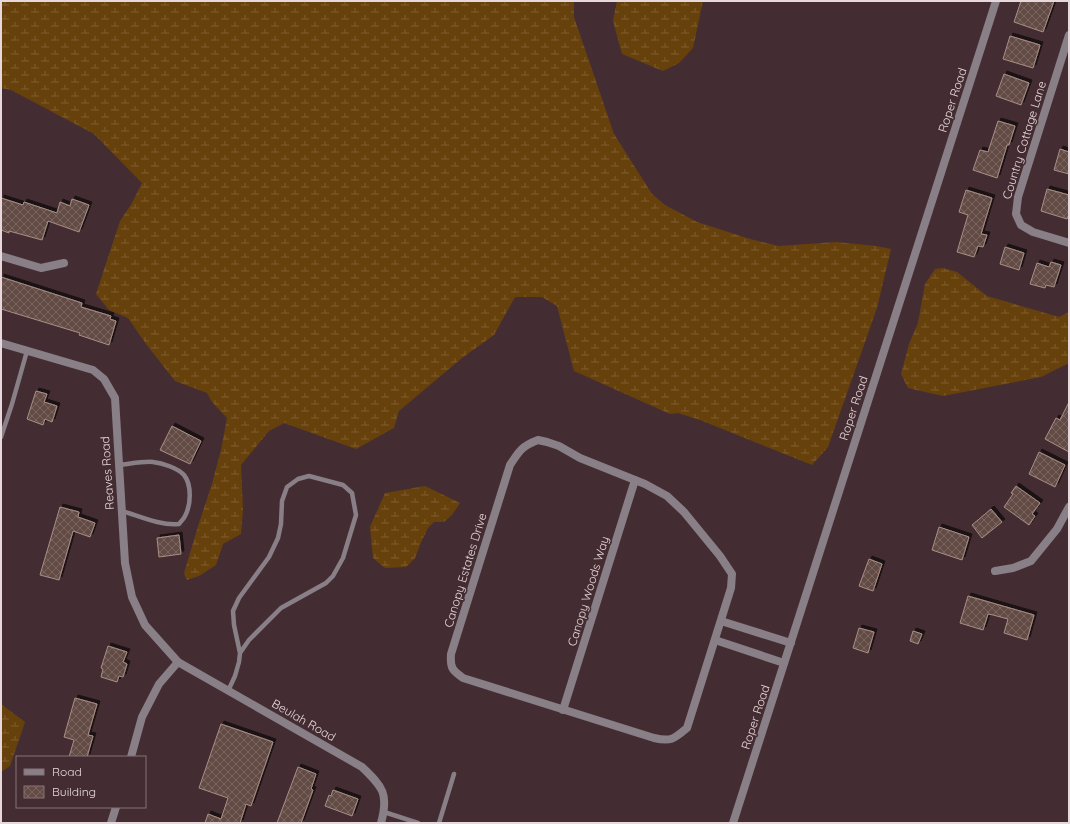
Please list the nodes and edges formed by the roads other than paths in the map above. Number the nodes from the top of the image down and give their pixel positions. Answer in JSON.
{"nodes":[{"id":1,"x":996,"y":1,"type":"edge"},
{"id":2,"x":1069,"y":35,"type":"edge"},
{"id":3,"x":1069,"y":243,"type":"edge"},
{"id":4,"x":1,"y":256,"type":"edge"},
{"id":5,"x":64,"y":263,"type":"dead end"},
{"id":6,"x":1,"y":343,"type":"edge"},
{"id":7,"x":27,"y":351,"type":"junction"},
{"id":8,"x":1,"y":437,"type":"edge"},
{"id":9,"x":119,"y":464,"type":"junction"},
{"id":10,"x":635,"y":480,"type":"junction"},
{"id":11,"x":1069,"y":507,"type":"edge"},
{"id":12,"x":122,"y":511,"type":"junction"},
{"id":13,"x":995,"y":571,"type":"dead end"},
{"id":14,"x":721,"y":621,"type":"junction"},
{"id":15,"x":715,"y":640,"type":"junction"},
{"id":16,"x":791,"y":644,"type":"junction"},
{"id":17,"x":240,"y":653,"type":"junction"},
{"id":18,"x":178,"y":662,"type":"junction"},
{"id":19,"x":784,"y":663,"type":"junction"},
{"id":20,"x":228,"y":691,"type":"junction"},
{"id":21,"x":563,"y":710,"type":"junction"},
{"id":22,"x":131,"y":756,"type":"edge"},
{"id":23,"x":454,"y":774,"type":"dead end"},
{"id":24,"x":116,"y":808,"type":"edge"},
{"id":25,"x":384,"y":812,"type":"junction"},
{"id":26,"x":112,"y":823,"type":"edge"},
{"id":27,"x":381,"y":823,"type":"edge"},
{"id":28,"x":418,"y":823,"type":"edge"},
{"id":29,"x":439,"y":823,"type":"edge"},
{"id":30,"x":733,"y":823,"type":"edge"}],
"edges":[{"from":1,"to":16,"type":"street","name":"Roper Road"},
{"from":2,"to":3,"type":"street","name":"Country Cottage Lane"},
{"from":4,"to":5,"type":"street"},
{"from":6,"to":7,"type":"street","name":"Reaves Road"},
{"from":7,"to":8,"type":"lane"},
{"from":7,"to":9,"type":"street","name":"Reaves Road"},
{"from":9,"to":12,"type":"street","name":"Reaves Road"},
{"from":9,"to":12,"type":"lane"},
{"from":10,"to":14,"type":"street","name":"Canopy Estates Drive"},
{"from":10,"to":21,"type":"street","name":"Canopy Woods Way"},
{"from":10,"to":21,"type":"street","name":"Canopy Estates Drive"},
{"from":11,"to":13,"type":"street"},
{"from":12,"to":18,"type":"street","name":"Reaves Road"},
{"from":14,"to":15,"type":"street","name":"Canopy Estates Drive"},
{"from":14,"to":16,"type":"street"},
{"from":15,"to":19,"type":"street"},
{"from":15,"to":21,"type":"street","name":"Canopy Estates Drive"},
{"from":16,"to":19,"type":"street","name":"Roper Road"},
{"from":17,"to":17,"type":"lane"},
{"from":17,"to":20,"type":"lane"},
{"from":18,"to":20,"type":"street","name":"Beulah Road"},
{"from":18,"to":22,"type":"street"},
{"from":19,"to":30,"type":"street","name":"Roper Road"},
{"from":20,"to":25,"type":"street","name":"Beulah Road"},
{"from":23,"to":29,"type":"lane"},
{"from":24,"to":26,"type":"street"},
{"from":25,"to":27,"type":"street","name":"Beulah Road"},
{"from":25,"to":28,"type":"lane"}]}
